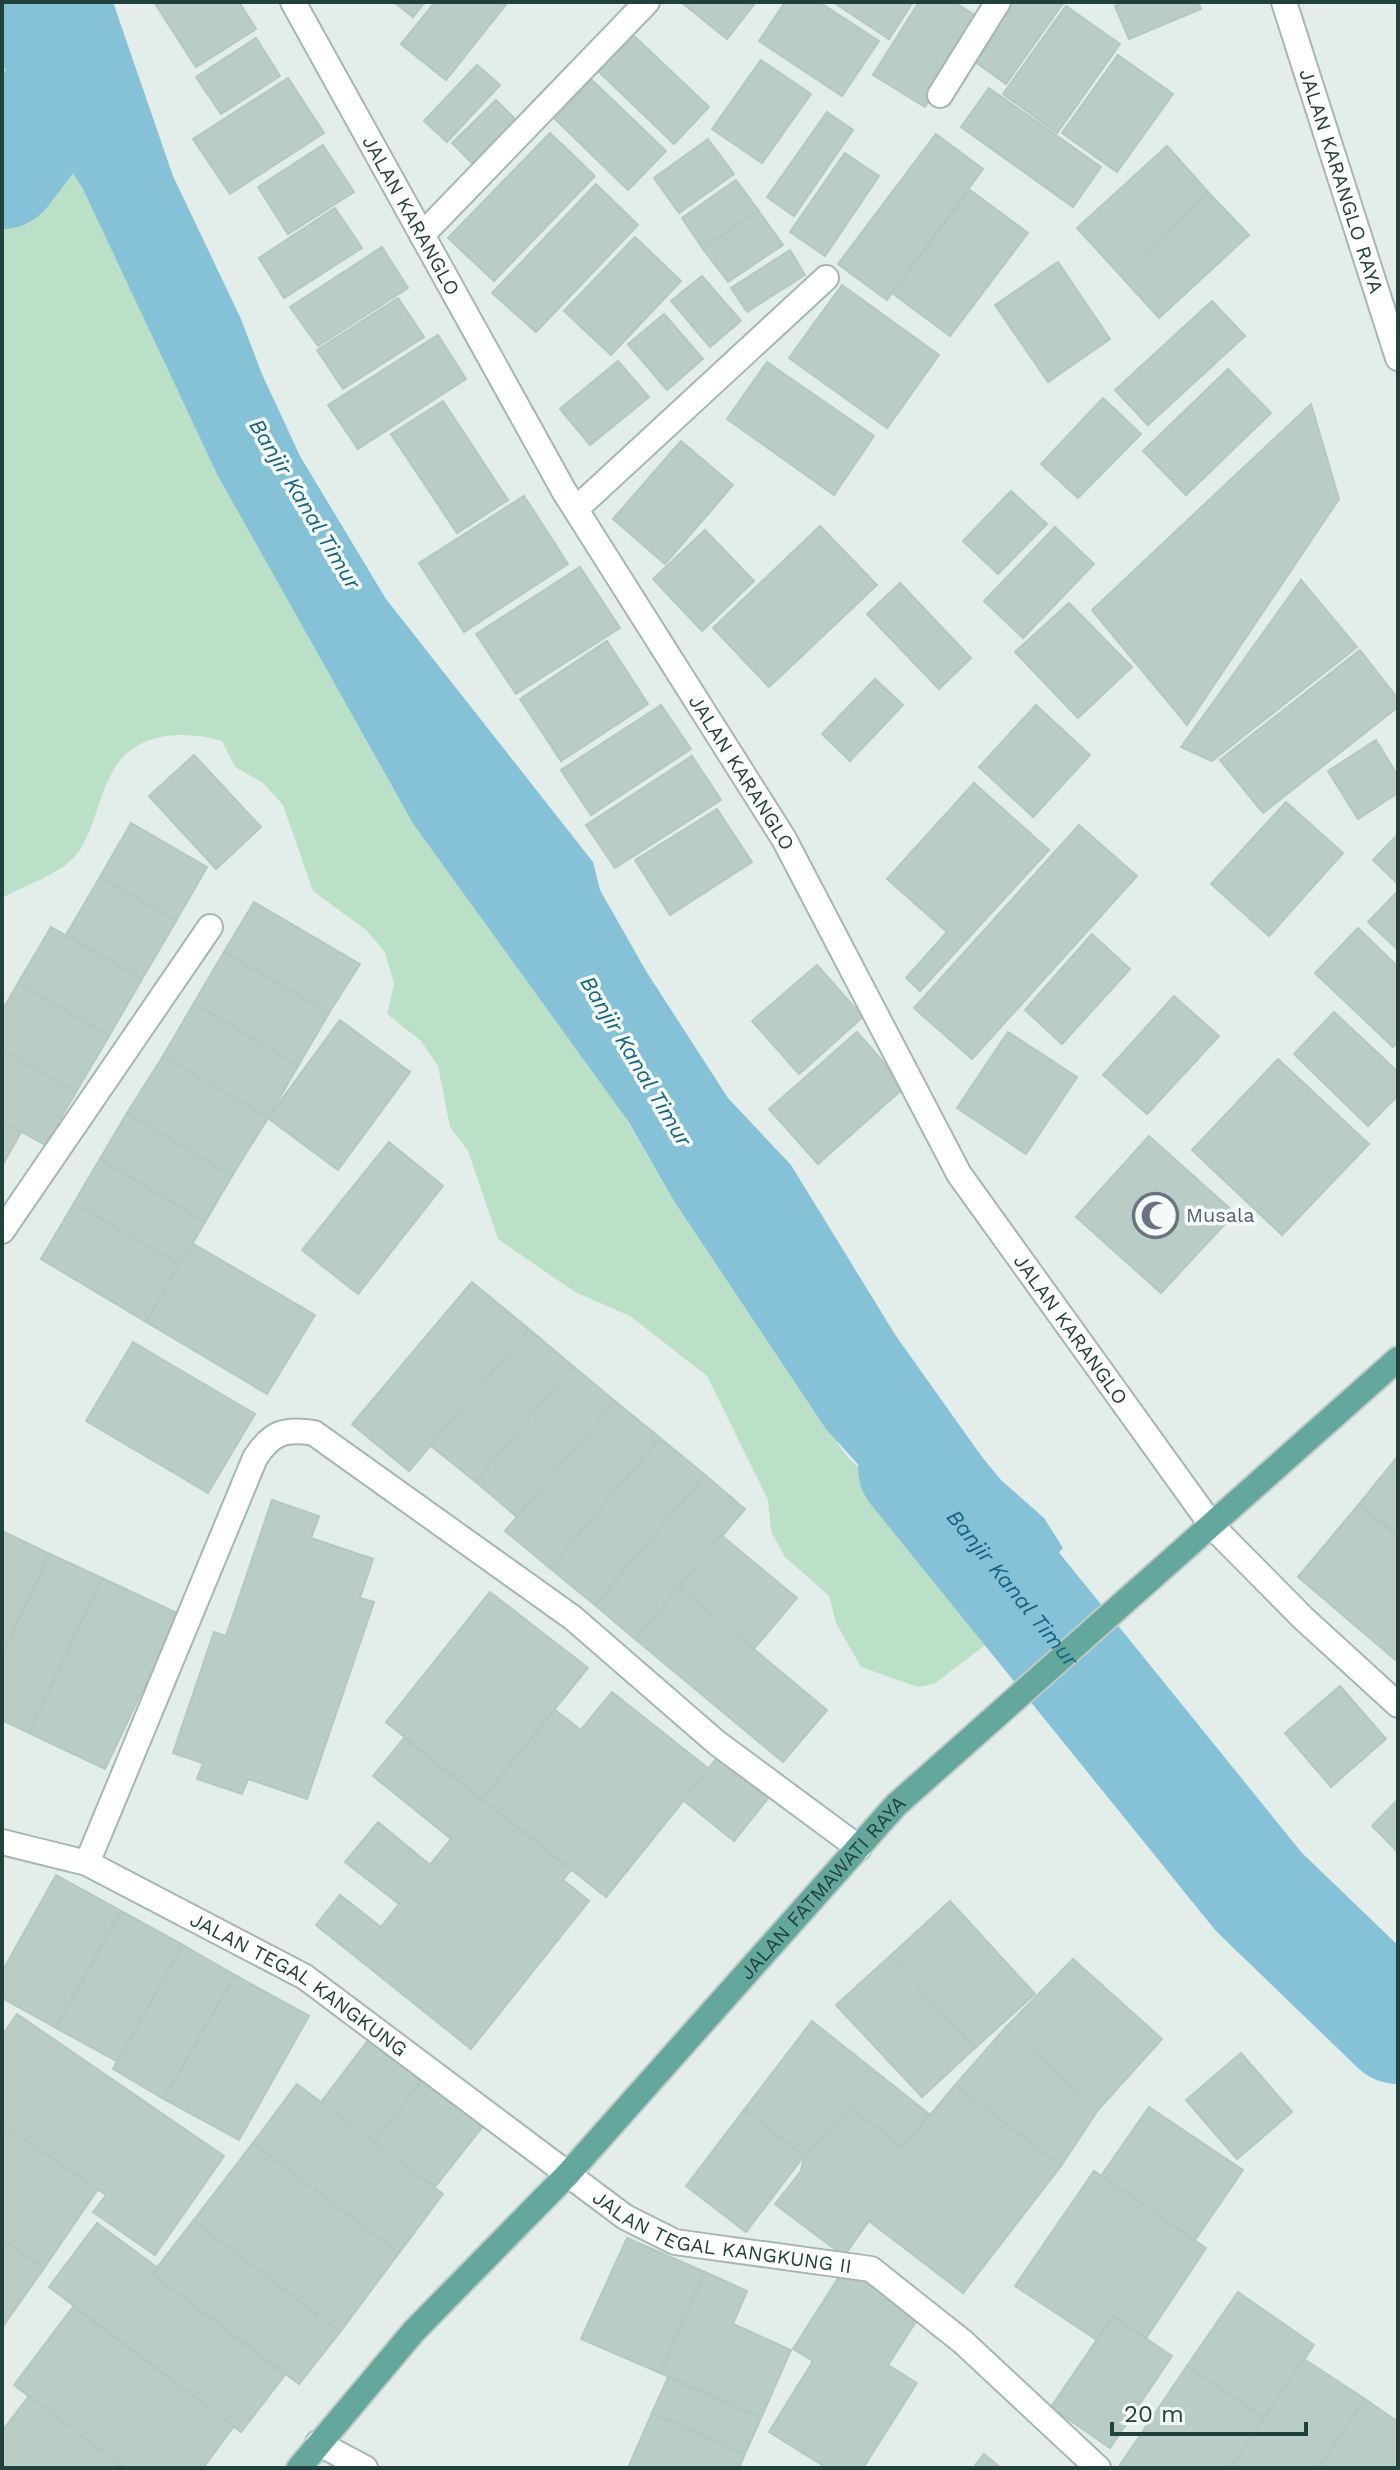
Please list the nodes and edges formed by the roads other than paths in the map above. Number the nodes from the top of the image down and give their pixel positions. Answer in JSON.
{"nodes":[{"id":1,"x":293,"y":2,"type":"edge"},
{"id":2,"x":647,"y":2,"type":"edge"},
{"id":3,"x":998,"y":2,"type":"edge"},
{"id":4,"x":1284,"y":2,"type":"edge"},
{"id":5,"x":940,"y":95,"type":"dead end"},
{"id":6,"x":422,"y":235,"type":"junction"},
{"id":7,"x":826,"y":278,"type":"dead end"},
{"id":8,"x":1398,"y":358,"type":"edge"},
{"id":9,"x":576,"y":509,"type":"junction"},
{"id":10,"x":210,"y":927,"type":"dead end"},
{"id":11,"x":2,"y":1231,"type":"edge"},
{"id":12,"x":1398,"y":1359,"type":"edge"},
{"id":13,"x":1213,"y":1527,"type":"junction"},
{"id":14,"x":1398,"y":1705,"type":"edge"},
{"id":15,"x":2,"y":1842,"type":"edge"},
{"id":16,"x":859,"y":1848,"type":"junction"},
{"id":17,"x":87,"y":1863,"type":"junction"},
{"id":18,"x":568,"y":2174,"type":"junction"},
{"id":19,"x":318,"y":2443,"type":"junction"},
{"id":20,"x":299,"y":2468,"type":"edge"},
{"id":21,"x":365,"y":2468,"type":"edge"},
{"id":22,"x":1098,"y":2468,"type":"edge"}],
"edges":[{"from":1,"to":6,"type":"street","name":"JALAN KARANGLO"},
{"from":2,"to":6,"type":"street"},
{"from":3,"to":5,"type":"street"},
{"from":4,"to":8,"type":"street","name":"JALAN KARANGLO RAYA"},
{"from":6,"to":9,"type":"street","name":"JALAN KARANGLO"},
{"from":7,"to":9,"type":"street"},
{"from":9,"to":13,"type":"street","name":"JALAN KARANGLO"},
{"from":10,"to":11,"type":"street"},
{"from":12,"to":13,"type":"main road","name":"JALAN FATMAWATI RAYA"},
{"from":13,"to":14,"type":"street","name":"JALAN KARANGLO"},
{"from":13,"to":16,"type":"main road","name":"JALAN FATMAWATI RAYA"},
{"from":15,"to":17,"type":"street","name":"JALAN TEGAL KANGKUNG"},
{"from":16,"to":17,"type":"street"},
{"from":16,"to":18,"type":"main road","name":"JALAN FATMAWATI RAYA"},
{"from":17,"to":18,"type":"street","name":"JALAN TEGAL KANGKUNG"},
{"from":18,"to":19,"type":"main road","name":"JALAN FATMAWATI RAYA"},
{"from":18,"to":22,"type":"street","name":"JALAN TEGAL KANGKUNG II"},
{"from":19,"to":20,"type":"main road","name":"JALAN FATMAWATI RAYA"},
{"from":19,"to":21,"type":"street"}]}
